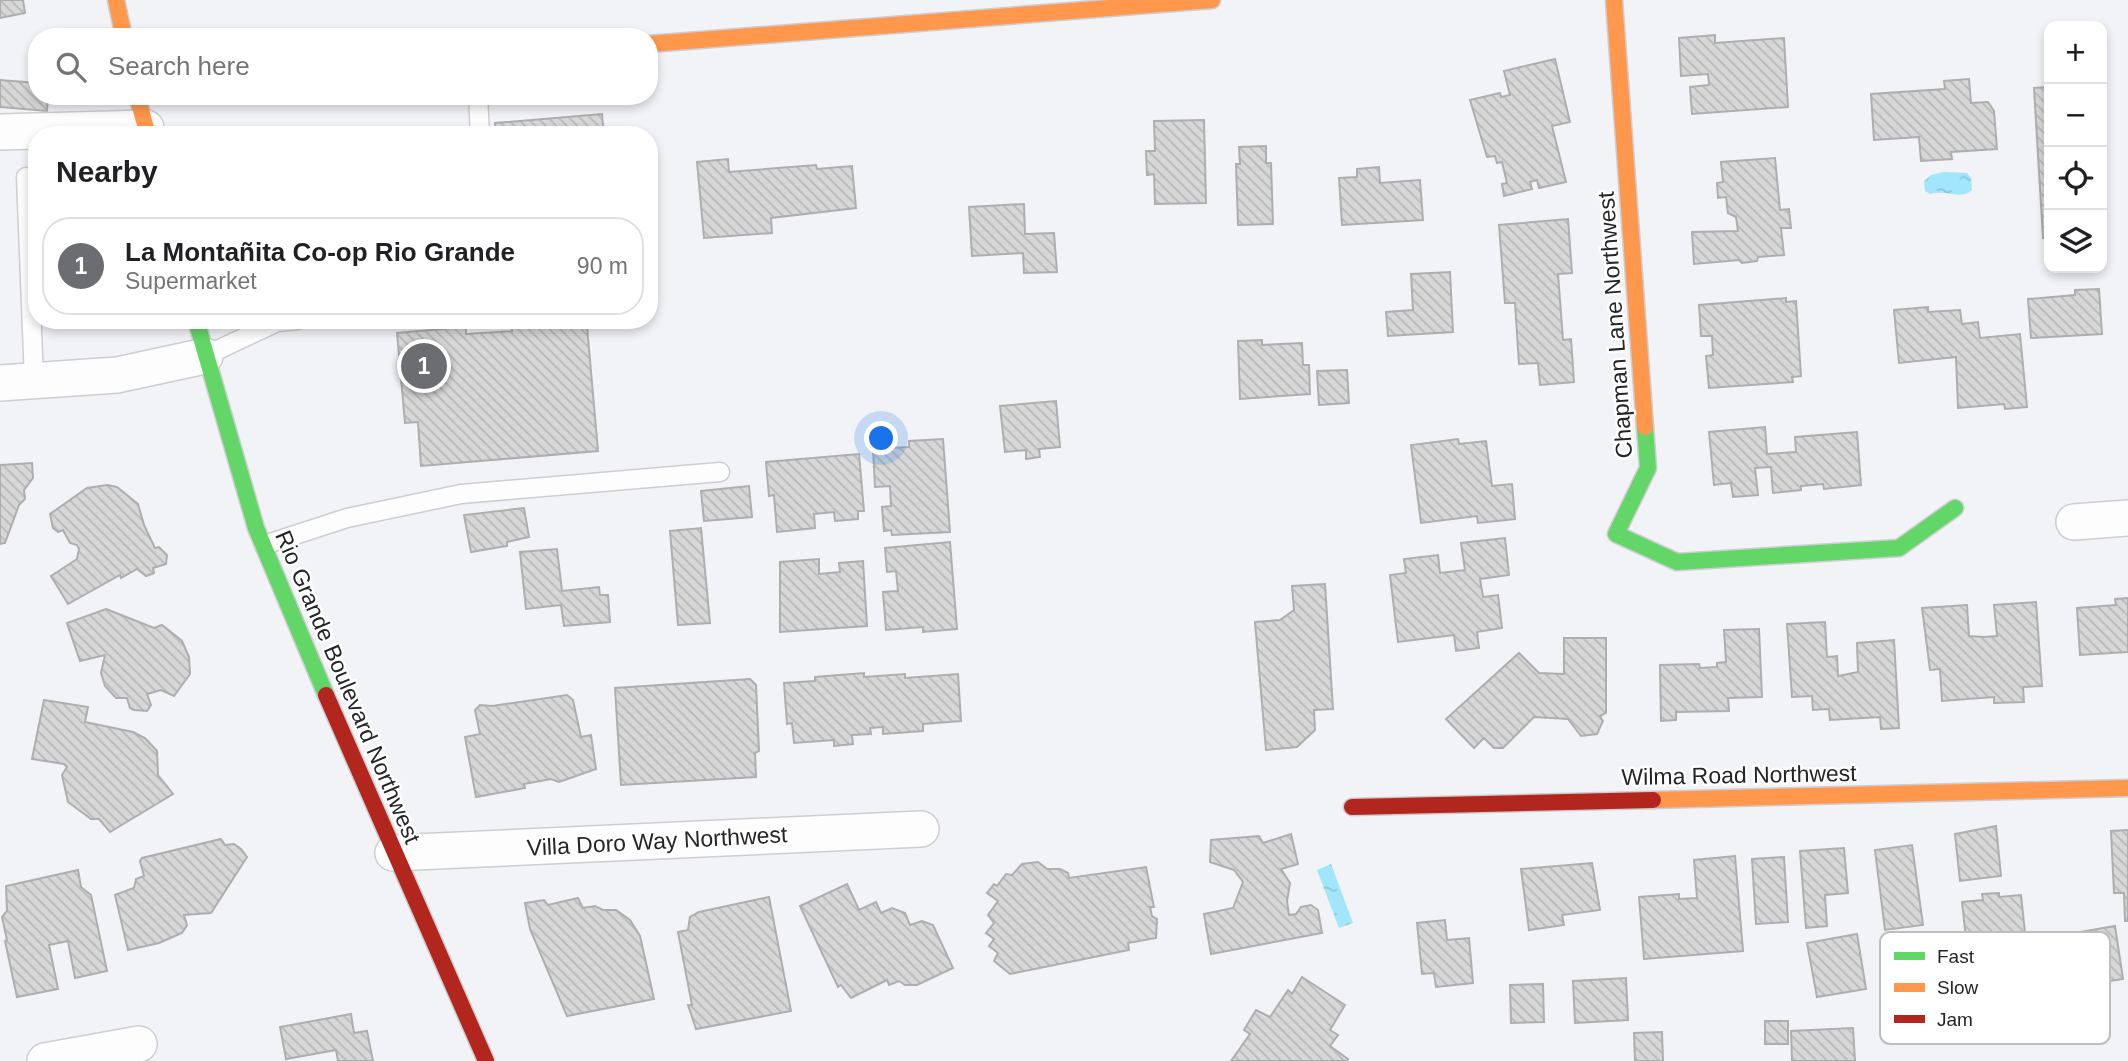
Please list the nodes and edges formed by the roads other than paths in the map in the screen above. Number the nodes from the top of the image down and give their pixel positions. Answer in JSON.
{"nodes":[{"id":1,"x":116,"y":0,"type":"edge"},
{"id":2,"x":1212,"y":0,"type":"edge"},
{"id":3,"x":1614,"y":0,"type":"edge"},
{"id":4,"x":1096,"y":4,"type":"edge"},
{"id":5,"x":122,"y":28,"type":"edge"},
{"id":6,"x":658,"y":43,"type":"edge"},
{"id":7,"x":478,"y":105,"type":"edge"},
{"id":8,"x":143,"y":120,"type":"edge"},
{"id":9,"x":72,"y":126,"type":"edge"},
{"id":10,"x":480,"y":126,"type":"edge"},
{"id":11,"x":28,"y":130,"type":"edge"},
{"id":12,"x":0,"y":132,"type":"edge"},
{"id":13,"x":26,"y":177,"type":"dead end"},
{"id":14,"x":198,"y":329,"type":"edge"},
{"id":15,"x":262,"y":329,"type":"edge"},
{"id":16,"x":205,"y":356,"type":"junction"},
{"id":17,"x":17,"y":382,"type":"edge"},
{"id":18,"x":720,"y":472,"type":"dead end"},
{"id":19,"x":1955,"y":508,"type":"dead end"},
{"id":20,"x":2128,"y":518,"type":"edge"},
{"id":21,"x":2074,"y":522,"type":"dead end"},
{"id":22,"x":264,"y":545,"type":"junction"},
{"id":23,"x":2128,"y":788,"type":"edge"},
{"id":24,"x":1352,"y":807,"type":"dead end"},
{"id":25,"x":920,"y":829,"type":"dead end"},
{"id":26,"x":393,"y":853,"type":"junction"},
{"id":27,"x":139,"y":1044,"type":"dead end"},
{"id":28,"x":45,"y":1061,"type":"edge"},
{"id":29,"x":486,"y":1061,"type":"edge"}],
"edges":[{"from":1,"to":5,"type":"street"},
{"from":2,"to":4,"type":"street"},
{"from":3,"to":19,"type":"street","name":"Chapman Lane Northwest"},
{"from":4,"to":6,"type":"street"},
{"from":7,"to":10,"type":"lane"},
{"from":8,"to":9,"type":"street"},
{"from":11,"to":12,"type":"street"},
{"from":13,"to":17,"type":"lane"},
{"from":14,"to":16,"type":"street","name":"Rio Grande Boulevard Northwest"},
{"from":15,"to":16,"type":"lane"},
{"from":16,"to":17,"type":"street"},
{"from":16,"to":22,"type":"street","name":"Rio Grande Boulevard Northwest"},
{"from":18,"to":22,"type":"lane"},
{"from":20,"to":21,"type":"street"},
{"from":22,"to":26,"type":"street","name":"Rio Grande Boulevard Northwest"},
{"from":23,"to":24,"type":"street","name":"Wilma Road Northwest"},
{"from":25,"to":26,"type":"street","name":"Villa Doro Way Northwest"},
{"from":26,"to":29,"type":"street","name":"Rio Grande Boulevard Northwest"},
{"from":27,"to":28,"type":"street"}]}
